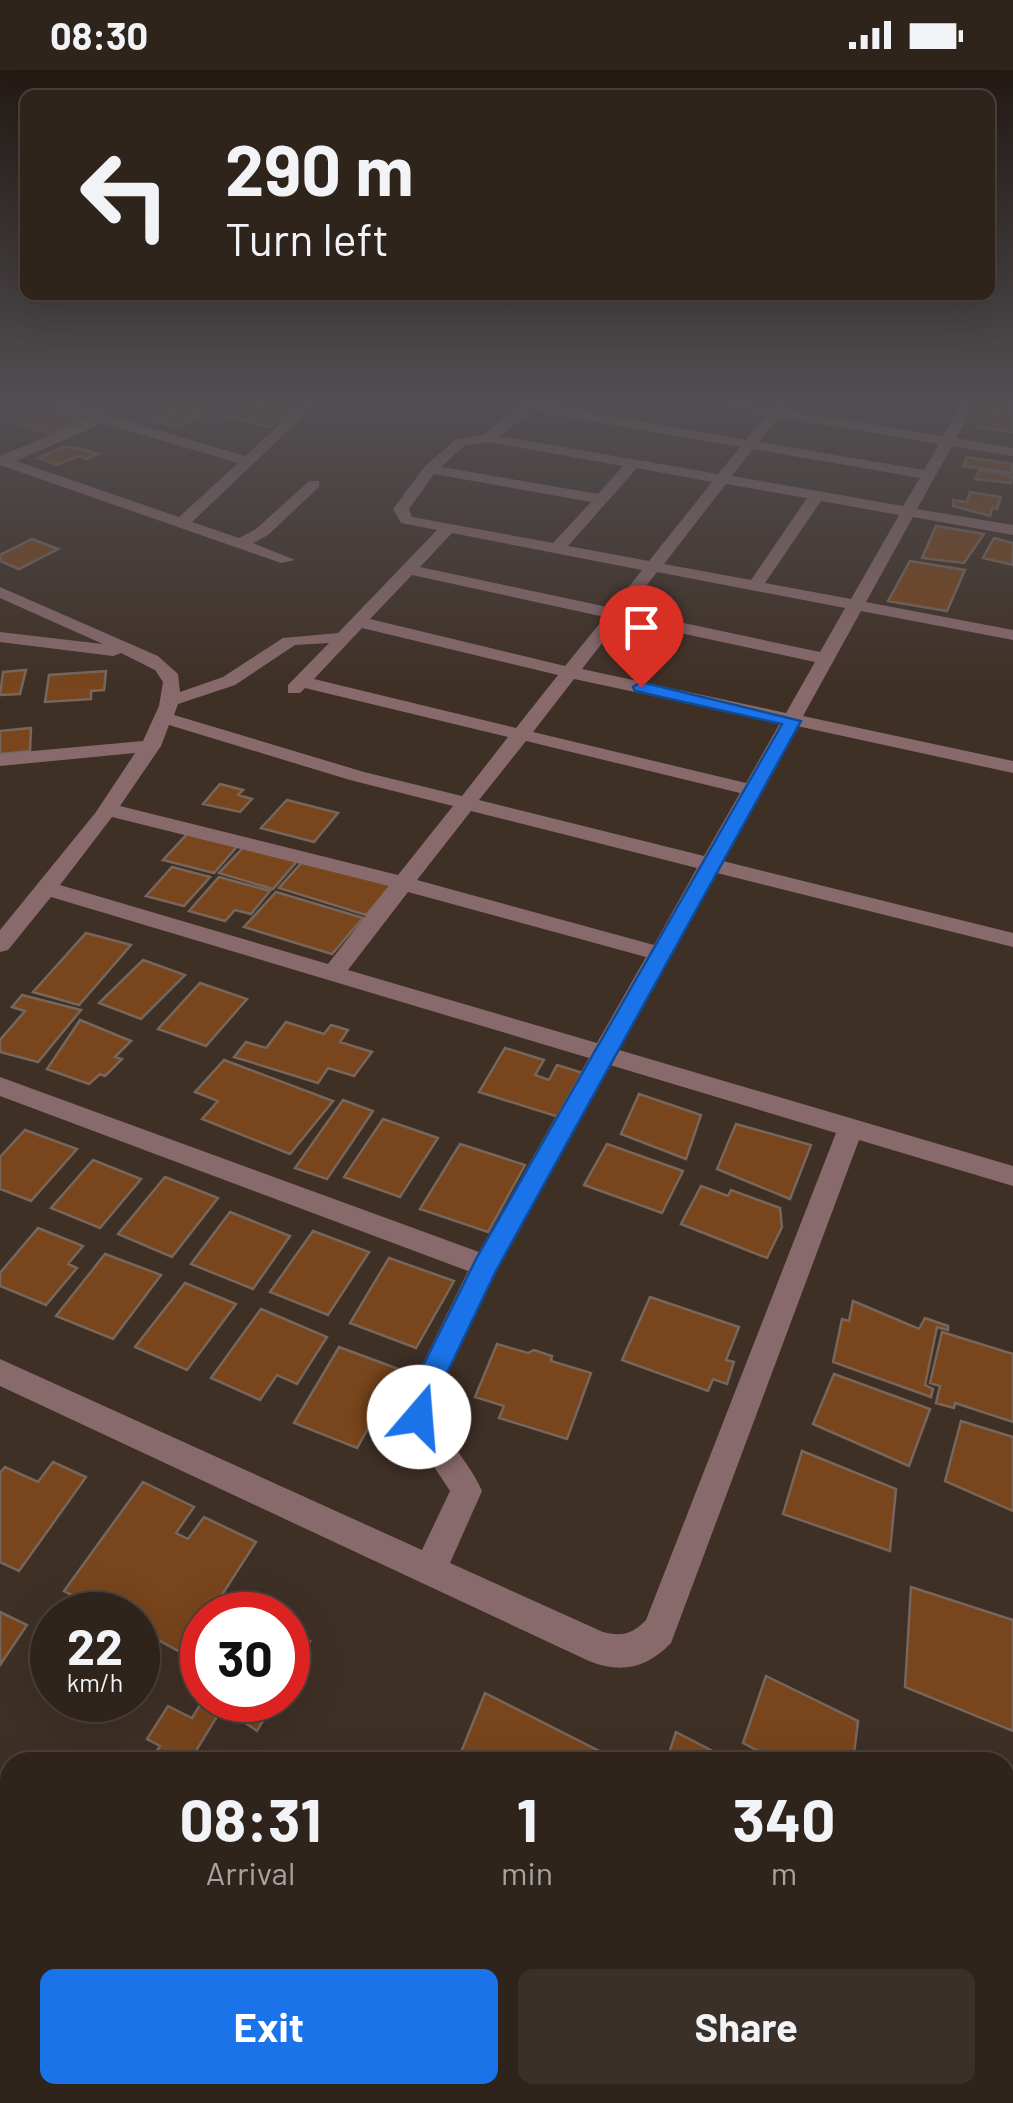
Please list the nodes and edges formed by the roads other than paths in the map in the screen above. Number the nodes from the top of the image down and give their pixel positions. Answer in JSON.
{"nodes":[{"id":1,"x":113,"y":498,"type":"edge"},
{"id":2,"x":210,"y":498,"type":"edge"},
{"id":3,"x":299,"y":498,"type":"edge"},
{"id":4,"x":409,"y":498,"type":"edge"},
{"id":5,"x":595,"y":498,"type":"edge"},
{"id":6,"x":707,"y":498,"type":"edge"},
{"id":7,"x":815,"y":498,"type":"edge"},
{"id":8,"x":821,"y":498,"type":"edge"},
{"id":9,"x":915,"y":498,"type":"edge"},
{"id":10,"x":601,"y":499,"type":"joint"},
{"id":11,"x":908,"y":512,"type":"junction"},
{"id":12,"x":184,"y":522,"type":"junction"},
{"id":13,"x":448,"y":528,"type":"junction"},
{"id":14,"x":1013,"y":530,"type":"edge"},
{"id":15,"x":241,"y":543,"type":"junction"},
{"id":16,"x":558,"y":547,"type":"junction"},
{"id":17,"x":287,"y":560,"type":"dead end"},
{"id":18,"x":653,"y":566,"type":"junction"},
{"id":19,"x":410,"y":570,"type":"junction"},
{"id":20,"x":755,"y":586,"type":"junction"},
{"id":21,"x":0,"y":592,"type":"edge"},
{"id":22,"x":856,"y":606,"type":"junction"},
{"id":23,"x":43,"y":609,"type":"junction"},
{"id":24,"x":616,"y":614,"type":"junction"},
{"id":25,"x":360,"y":622,"type":"junction"},
{"id":26,"x":1013,"y":635,"type":"edge"},
{"id":27,"x":2,"y":637,"type":"edge"},
{"id":28,"x":343,"y":638,"type":"junction"},
{"id":29,"x":138,"y":654,"type":"junction"},
{"id":30,"x":828,"y":659,"type":"junction"},
{"id":31,"x":570,"y":672,"type":"junction"},
{"id":32,"x":167,"y":710,"type":"junction"},
{"id":33,"x":792,"y":721,"type":"junction"},
{"id":34,"x":519,"y":734,"type":"junction"},
{"id":35,"x":151,"y":746,"type":"junction"},
{"id":36,"x":0,"y":760,"type":"edge"},
{"id":37,"x":1013,"y":767,"type":"edge"},
{"id":38,"x":755,"y":791,"type":"junction"},
{"id":39,"x":466,"y":804,"type":"junction"},
{"id":40,"x":104,"y":809,"type":"junction"},
{"id":41,"x":712,"y":867,"type":"junction"},
{"id":42,"x":405,"y":882,"type":"junction"},
{"id":43,"x":46,"y":888,"type":"junction"},
{"id":44,"x":1013,"y":940,"type":"edge"},
{"id":45,"x":0,"y":945,"type":"edge"},
{"id":46,"x":660,"y":954,"type":"junction"},
{"id":47,"x":332,"y":974,"type":"junction"},
{"id":48,"x":604,"y":1054,"type":"junction"},
{"id":49,"x":0,"y":1086,"type":"edge"},
{"id":50,"x":852,"y":1128,"type":"junction"},
{"id":51,"x":1013,"y":1176,"type":"edge"},
{"id":52,"x":486,"y":1266,"type":"junction"},
{"id":53,"x":0,"y":1372,"type":"edge"},
{"id":54,"x":430,"y":1570,"type":"junction"}],
"edges":[{"from":1,"to":12,"type":"street"},
{"from":2,"to":12,"type":"street"},
{"from":3,"to":15,"type":"street"},
{"from":4,"to":13,"type":"street"},
{"from":5,"to":10,"type":"street"},
{"from":6,"to":18,"type":"street"},
{"from":7,"to":20,"type":"street"},
{"from":8,"to":11,"type":"street"},
{"from":9,"to":11,"type":"street"},
{"from":10,"to":16,"type":"street"},
{"from":11,"to":14,"type":"street"},
{"from":11,"to":22,"type":"street"},
{"from":12,"to":15,"type":"street"},
{"from":13,"to":16,"type":"street"},
{"from":13,"to":19,"type":"street"},
{"from":15,"to":17,"type":"street"},
{"from":16,"to":18,"type":"street"},
{"from":18,"to":20,"type":"street"},
{"from":18,"to":24,"type":"street"},
{"from":19,"to":24,"type":"street"},
{"from":19,"to":25,"type":"street"},
{"from":20,"to":22,"type":"street"},
{"from":21,"to":23,"type":"street"},
{"from":22,"to":26,"type":"street"},
{"from":22,"to":30,"type":"street"},
{"from":23,"to":27,"type":"street"},
{"from":23,"to":29,"type":"street"},
{"from":24,"to":30,"type":"street"},
{"from":24,"to":31,"type":"street"},
{"from":25,"to":28,"type":"street"},
{"from":25,"to":31,"type":"street"},
{"from":27,"to":29,"type":"street"},
{"from":28,"to":32,"type":"street"},
{"from":28,"to":34,"type":"street"},
{"from":29,"to":32,"type":"street"},
{"from":30,"to":33,"type":"street"},
{"from":31,"to":33,"type":"street"},
{"from":31,"to":34,"type":"street"},
{"from":32,"to":35,"type":"street"},
{"from":32,"to":39,"type":"street"},
{"from":33,"to":37,"type":"street"},
{"from":33,"to":38,"type":"street"},
{"from":34,"to":38,"type":"street"},
{"from":34,"to":39,"type":"street"},
{"from":35,"to":36,"type":"street"},
{"from":35,"to":40,"type":"street"},
{"from":38,"to":41,"type":"street"},
{"from":39,"to":41,"type":"street"},
{"from":39,"to":42,"type":"street"},
{"from":40,"to":42,"type":"street"},
{"from":40,"to":43,"type":"street"},
{"from":41,"to":44,"type":"street"},
{"from":41,"to":46,"type":"street"},
{"from":42,"to":46,"type":"street"},
{"from":42,"to":47,"type":"street"},
{"from":43,"to":45,"type":"street"},
{"from":43,"to":47,"type":"street"},
{"from":46,"to":48,"type":"street"},
{"from":47,"to":48,"type":"street"},
{"from":48,"to":50,"type":"street"},
{"from":48,"to":52,"type":"street"},
{"from":49,"to":52,"type":"street"},
{"from":50,"to":51,"type":"street"},
{"from":50,"to":54,"type":"street"},
{"from":52,"to":54,"type":"street"},
{"from":53,"to":54,"type":"street"}]}
